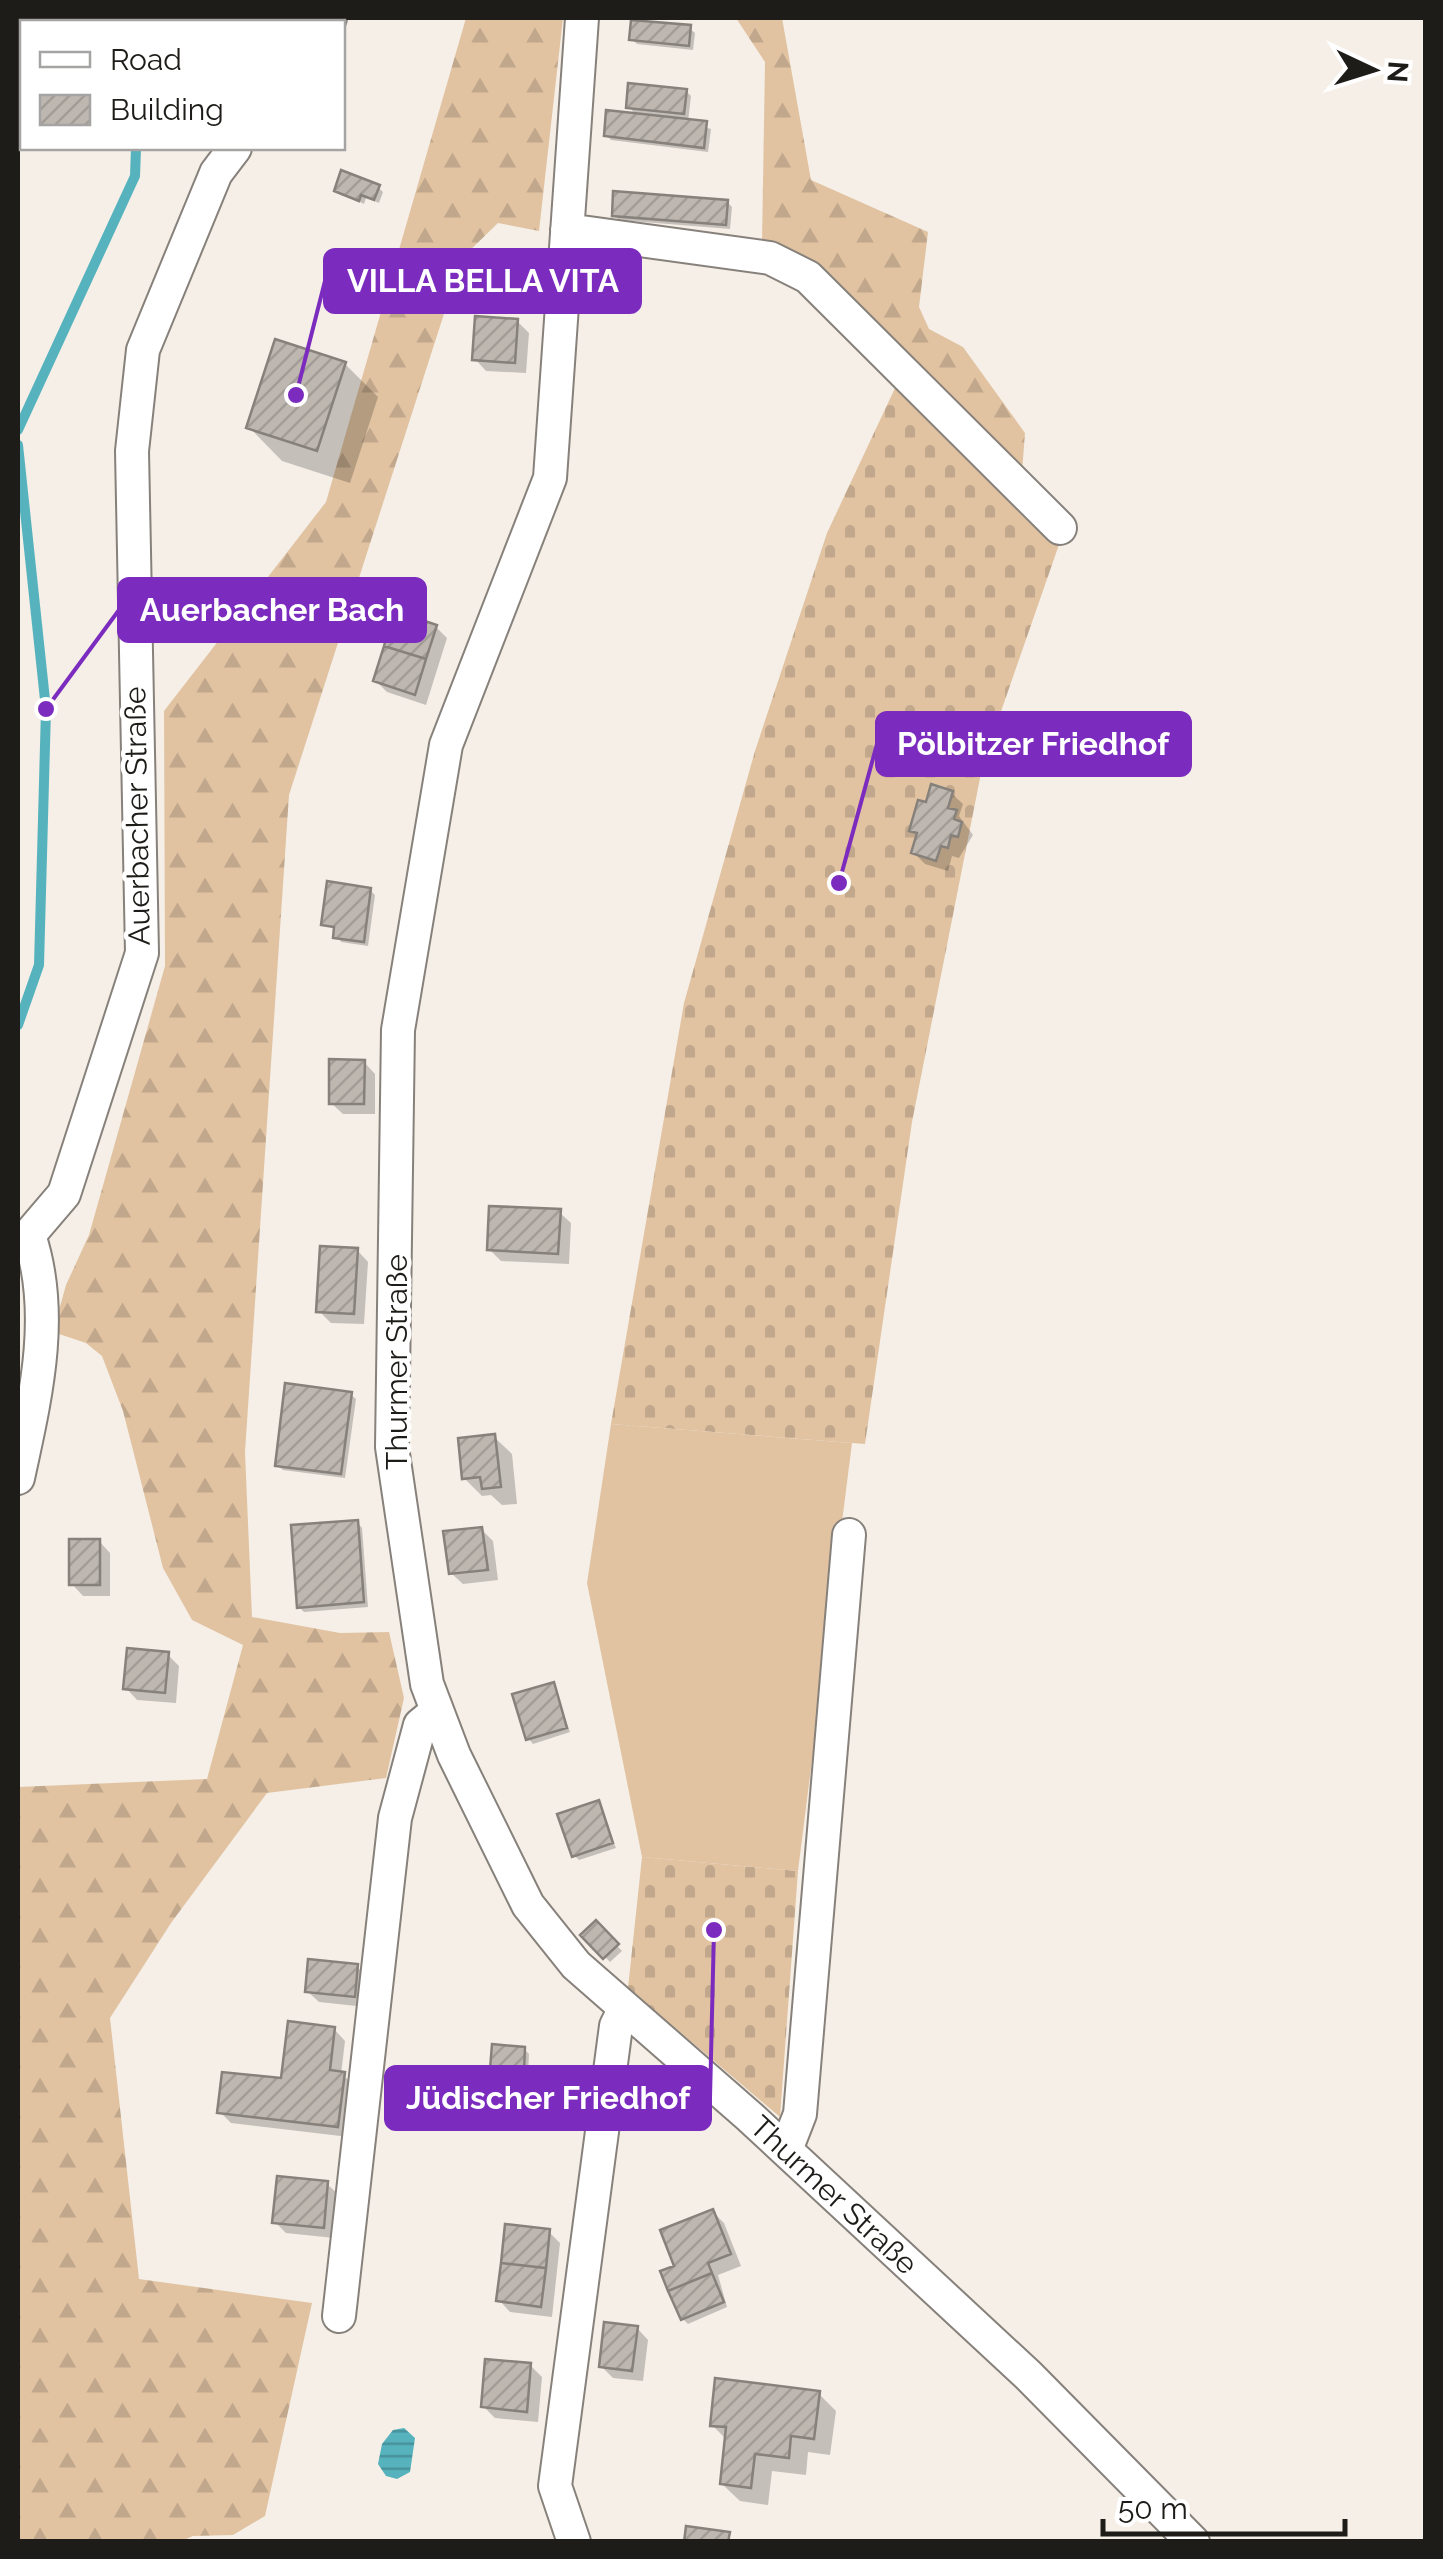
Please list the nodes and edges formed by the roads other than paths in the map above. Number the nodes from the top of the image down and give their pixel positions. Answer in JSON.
{"nodes":[{"id":1,"x":582,"y":18,"type":"edge"},
{"id":2,"x":233,"y":150,"type":"edge"},
{"id":3,"x":566,"y":230,"type":"junction"},
{"id":4,"x":1060,"y":528,"type":"dead end"},
{"id":5,"x":23,"y":1238,"type":"edge"},
{"id":6,"x":18,"y":1478,"type":"edge"},
{"id":7,"x":848,"y":1534,"type":"dead end"},
{"id":8,"x":438,"y":1711,"type":"junction"},
{"id":9,"x":625,"y":2008,"type":"junction"},
{"id":10,"x":786,"y":2150,"type":"junction"},
{"id":11,"x":339,"y":2316,"type":"dead end"},
{"id":12,"x":574,"y":2542,"type":"edge"},
{"id":13,"x":1193,"y":2542,"type":"edge"}],
"edges":[{"from":1,"to":3,"type":"street","name":"Thurmer Straße"},
{"from":2,"to":5,"type":"street","name":"Auerbacher Straße"},
{"from":3,"to":4,"type":"street"},
{"from":3,"to":8,"type":"street","name":"Thurmer Straße"},
{"from":5,"to":6,"type":"street","name":"Auerbacher Straße"},
{"from":7,"to":10,"type":"street"},
{"from":8,"to":9,"type":"street","name":"Thurmer Straße"},
{"from":8,"to":11,"type":"street"},
{"from":9,"to":10,"type":"street","name":"Thurmer Straße"},
{"from":9,"to":12,"type":"street"},
{"from":10,"to":13,"type":"street","name":"Thurmer Straße"}]}
